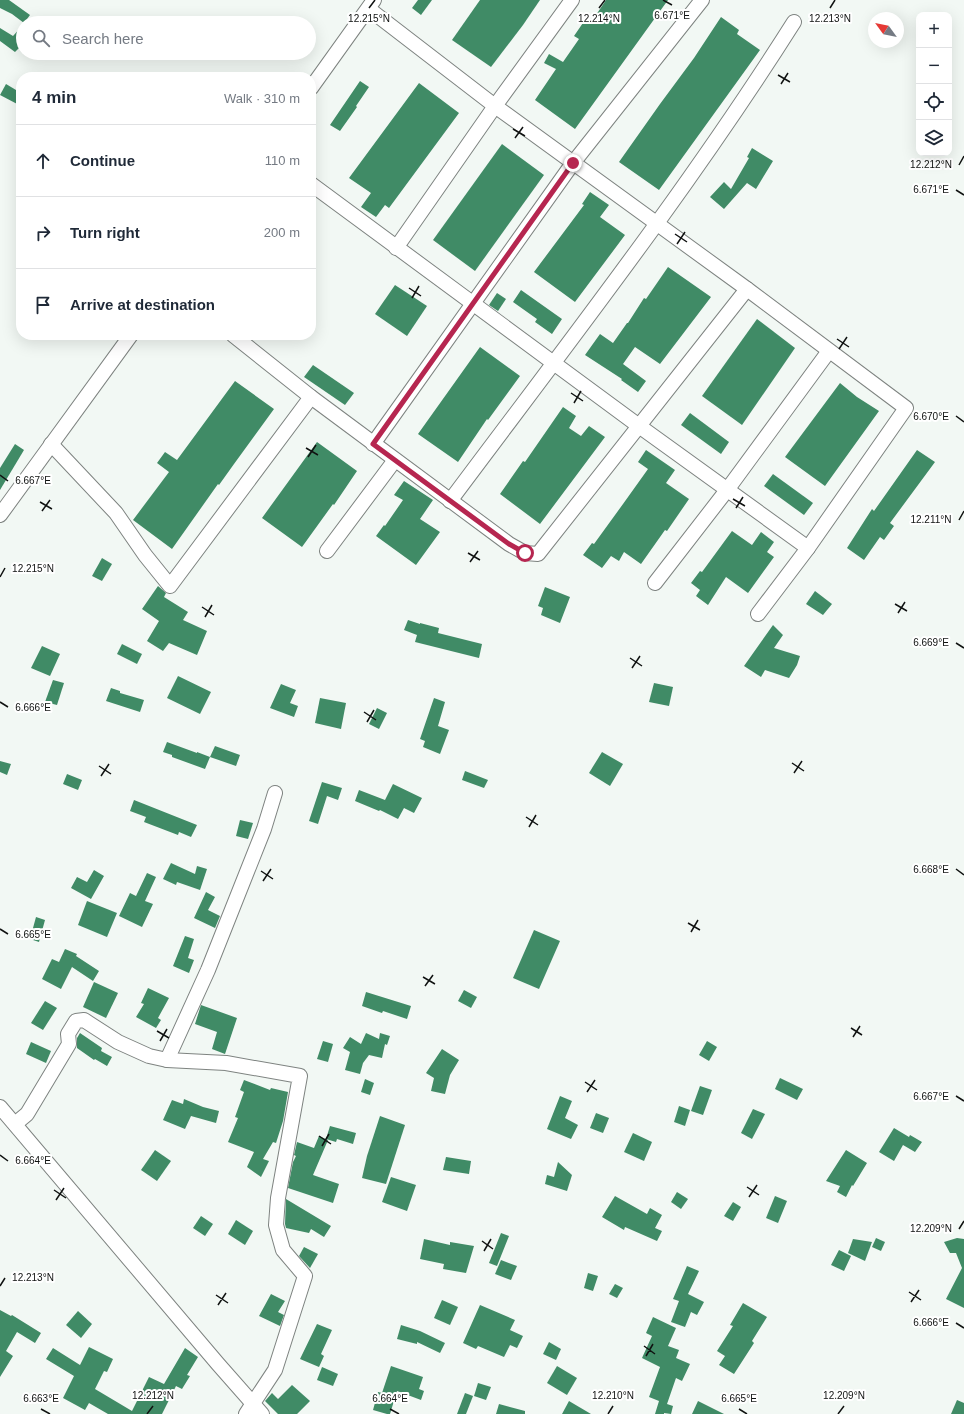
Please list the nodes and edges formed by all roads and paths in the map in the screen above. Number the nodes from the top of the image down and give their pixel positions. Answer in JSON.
{"nodes":[{"id":1,"x":572,"y":0,"type":"edge"},
{"id":2,"x":702,"y":0,"type":"edge"},
{"id":3,"x":372,"y":4,"type":"edge"},
{"id":4,"x":794,"y":22,"type":"dead end"},
{"id":5,"x":316,"y":81,"type":"edge"},
{"id":6,"x":495,"y":106,"type":"junction"},
{"id":7,"x":573,"y":163,"type":"junction"},
{"id":8,"x":316,"y":188,"type":"edge"},
{"id":9,"x":658,"y":224,"type":"junction"},
{"id":10,"x":396,"y":248,"type":"junction"},
{"id":11,"x":747,"y":289,"type":"junction"},
{"id":12,"x":473,"y":303,"type":"junction"},
{"id":13,"x":127,"y":340,"type":"edge"},
{"id":14,"x":239,"y":340,"type":"edge"},
{"id":15,"x":829,"y":351,"type":"junction"},
{"id":16,"x":553,"y":363,"type":"junction"},
{"id":17,"x":311,"y":397,"type":"junction"},
{"id":18,"x":639,"y":426,"type":"junction"},
{"id":19,"x":51,"y":444,"type":"junction"},
{"id":20,"x":373,"y":444,"type":"junction"},
{"id":21,"x":394,"y":460,"type":"junction"},
{"id":22,"x":727,"y":490,"type":"junction"},
{"id":23,"x":450,"y":501,"type":"junction"},
{"id":24,"x":0,"y":515,"type":"edge"},
{"id":25,"x":808,"y":548,"type":"junction"},
{"id":26,"x":327,"y":551,"type":"dead end"},
{"id":27,"x":655,"y":583,"type":"dead end"},
{"id":28,"x":758,"y":614,"type":"dead end"},
{"id":29,"x":274,"y":793,"type":"dead end"},
{"id":30,"x":167,"y":1060,"type":"junction"},
{"id":31,"x":0,"y":1107,"type":"edge"},
{"id":32,"x":15,"y":1124,"type":"junction"},
{"id":33,"x":249,"y":1408,"type":"edge"},
{"id":34,"x":262,"y":1414,"type":"edge"}],
"edges":[{"from":1,"to":6,"type":"street"},
{"from":2,"to":7,"type":"street"},
{"from":3,"to":5,"type":"street"},
{"from":3,"to":6,"type":"street"},
{"from":4,"to":9,"type":"street"},
{"from":6,"to":7,"type":"street"},
{"from":6,"to":10,"type":"street"},
{"from":7,"to":9,"type":"street"},
{"from":7,"to":12,"type":"street"},
{"from":8,"to":10,"type":"street"},
{"from":9,"to":11,"type":"street"},
{"from":9,"to":16,"type":"street"},
{"from":10,"to":12,"type":"street"},
{"from":11,"to":15,"type":"street"},
{"from":11,"to":18,"type":"street"},
{"from":12,"to":16,"type":"street"},
{"from":12,"to":20,"type":"street"},
{"from":13,"to":19,"type":"street"},
{"from":14,"to":17,"type":"street"},
{"from":15,"to":22,"type":"street"},
{"from":15,"to":25,"type":"street"},
{"from":16,"to":18,"type":"street"},
{"from":16,"to":23,"type":"street"},
{"from":17,"to":19,"type":"street"},
{"from":17,"to":20,"type":"street"},
{"from":18,"to":22,"type":"street"},
{"from":18,"to":23,"type":"street"},
{"from":19,"to":24,"type":"street"},
{"from":20,"to":21,"type":"street"},
{"from":21,"to":23,"type":"street"},
{"from":21,"to":26,"type":"street"},
{"from":22,"to":25,"type":"street"},
{"from":22,"to":27,"type":"street"},
{"from":25,"to":28,"type":"street"},
{"from":29,"to":30,"type":"street"},
{"from":30,"to":32,"type":"street"},
{"from":30,"to":33,"type":"street"},
{"from":31,"to":32,"type":"street"},
{"from":32,"to":33,"type":"street"},
{"from":33,"to":34,"type":"street"}]}
